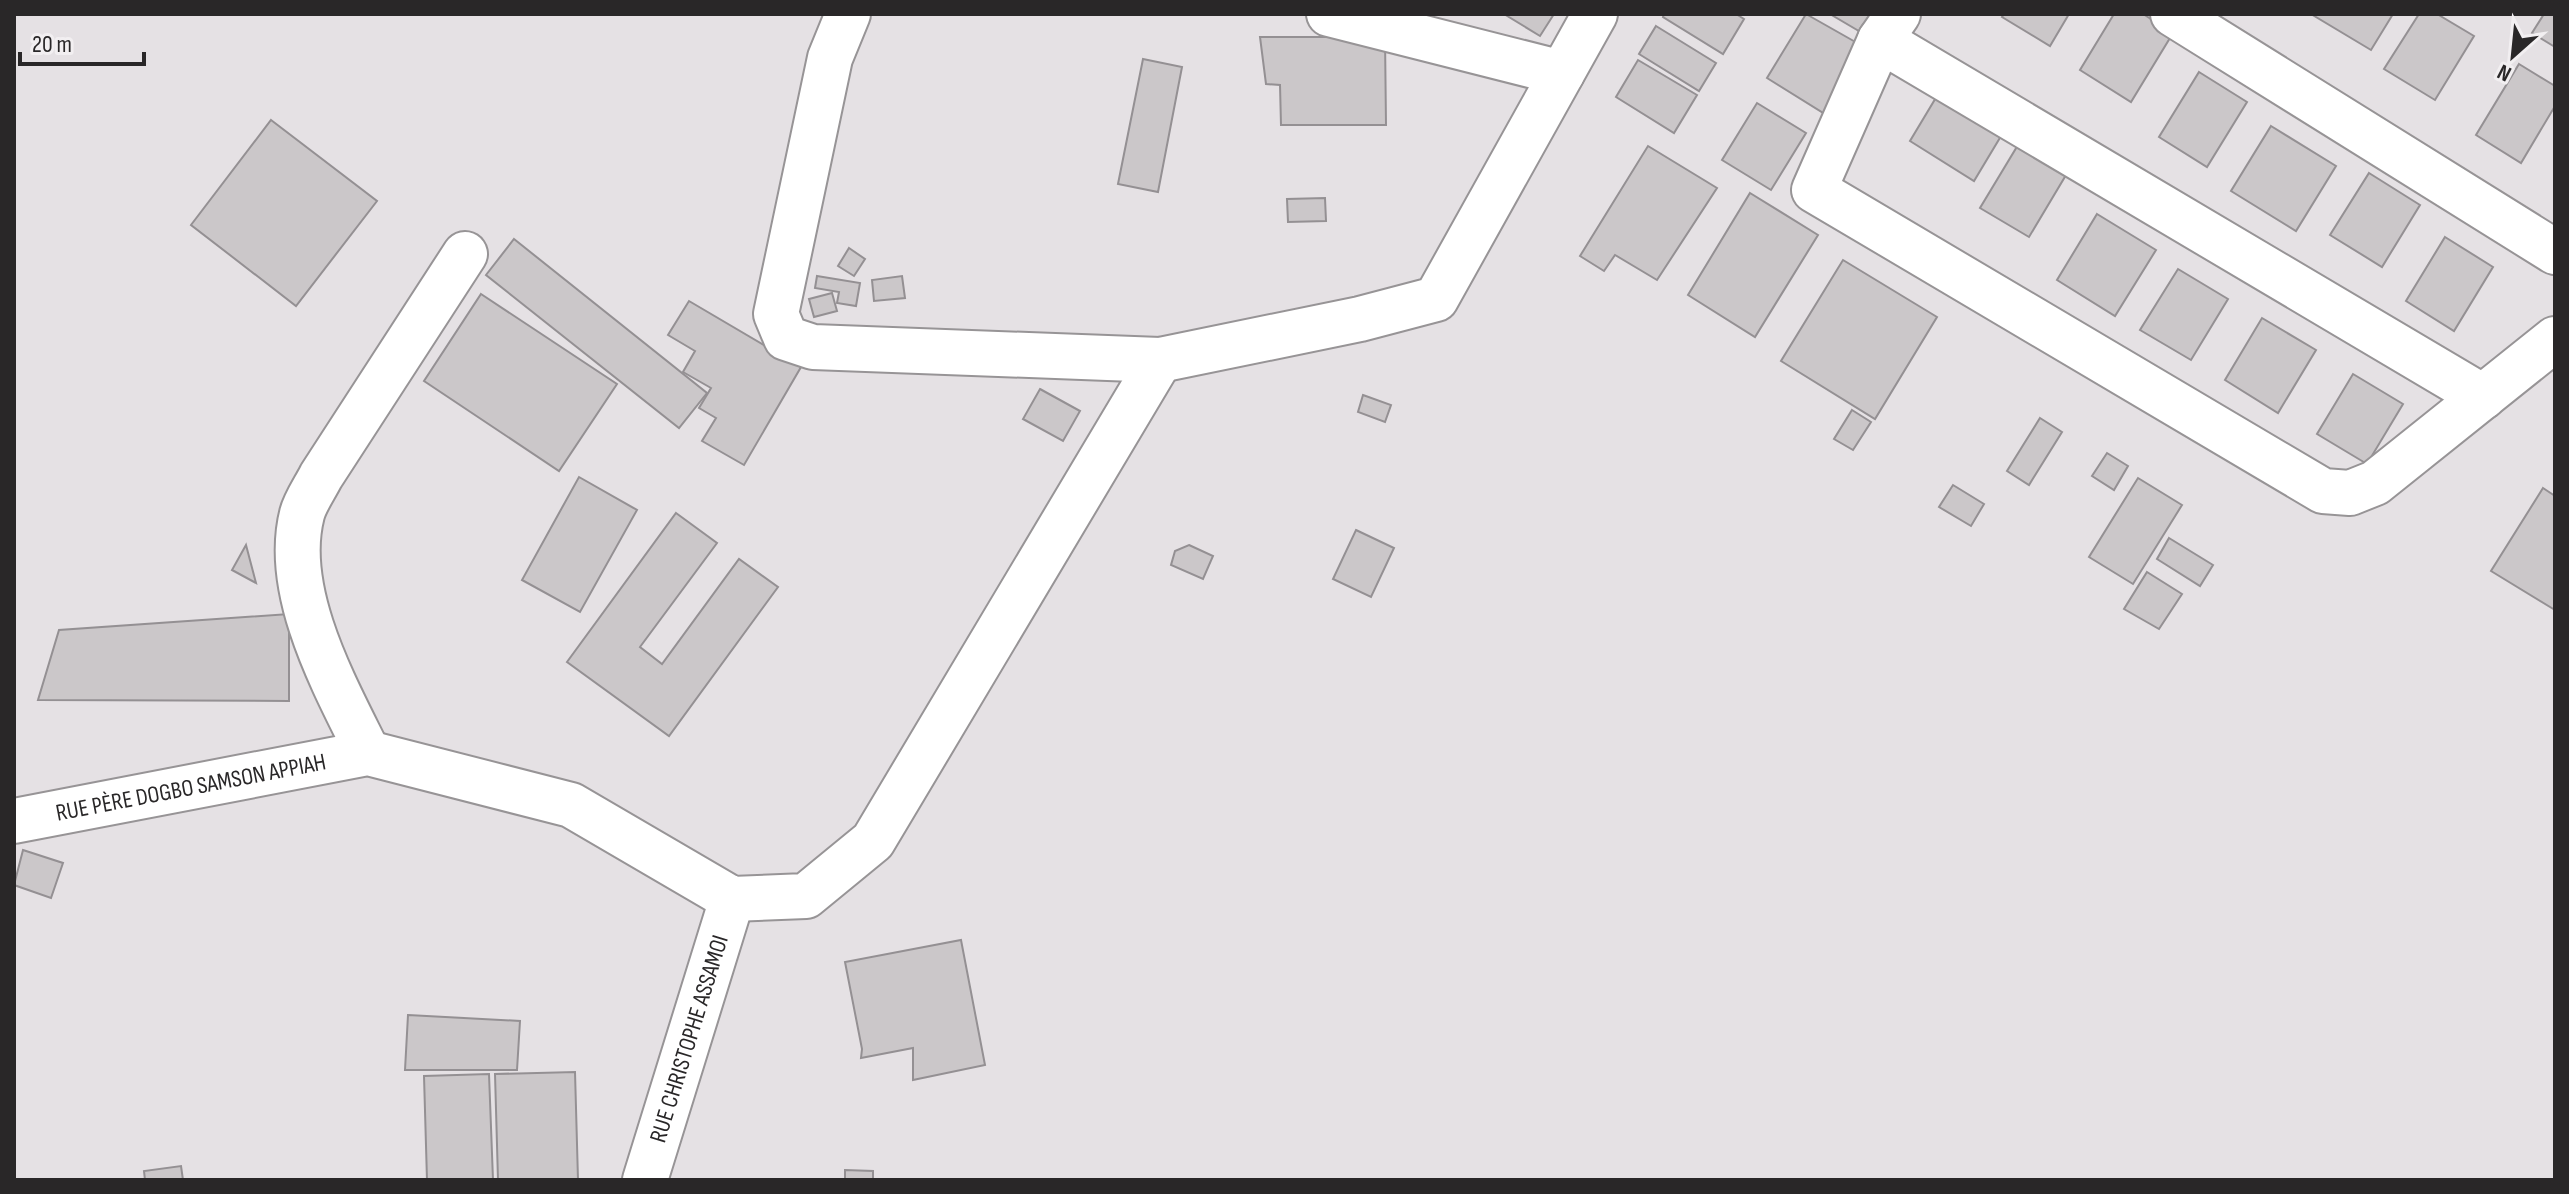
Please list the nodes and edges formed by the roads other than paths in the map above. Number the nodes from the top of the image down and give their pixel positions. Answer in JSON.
{"nodes":[{"id":1,"x":848,"y":14,"type":"edge"},
{"id":2,"x":1329,"y":14,"type":"edge"},
{"id":3,"x":1595,"y":14,"type":"edge"},
{"id":4,"x":2173,"y":14,"type":"edge"},
{"id":5,"x":1889,"y":27,"type":"edge"},
{"id":6,"x":1562,"y":73,"type":"junction"},
{"id":7,"x":2555,"y":252,"type":"edge"},
{"id":8,"x":465,"y":254,"type":"dead end"},
{"id":9,"x":2555,"y":339,"type":"edge"},
{"id":10,"x":1160,"y":360,"type":"junction"},
{"id":11,"x":2483,"y":397,"type":"junction"},
{"id":12,"x":368,"y":753,"type":"junction"},
{"id":13,"x":14,"y":821,"type":"edge"},
{"id":14,"x":732,"y":899,"type":"junction"},
{"id":15,"x":645,"y":1180,"type":"edge"}],
"edges":[{"from":1,"to":10,"type":"street"},
{"from":2,"to":6,"type":"street"},
{"from":3,"to":6,"type":"street"},
{"from":4,"to":7,"type":"street"},
{"from":5,"to":11,"type":"street"},
{"from":5,"to":11,"type":"street"},
{"from":6,"to":10,"type":"street"},
{"from":8,"to":12,"type":"street"},
{"from":9,"to":11,"type":"street"},
{"from":10,"to":14,"type":"street"},
{"from":12,"to":13,"type":"street","name":"RUE PÈRE DOGBO SAMSON APPIAH"},
{"from":12,"to":14,"type":"street"},
{"from":14,"to":15,"type":"street","name":"RUE CHRISTOPHE ASSAMOI"}]}
